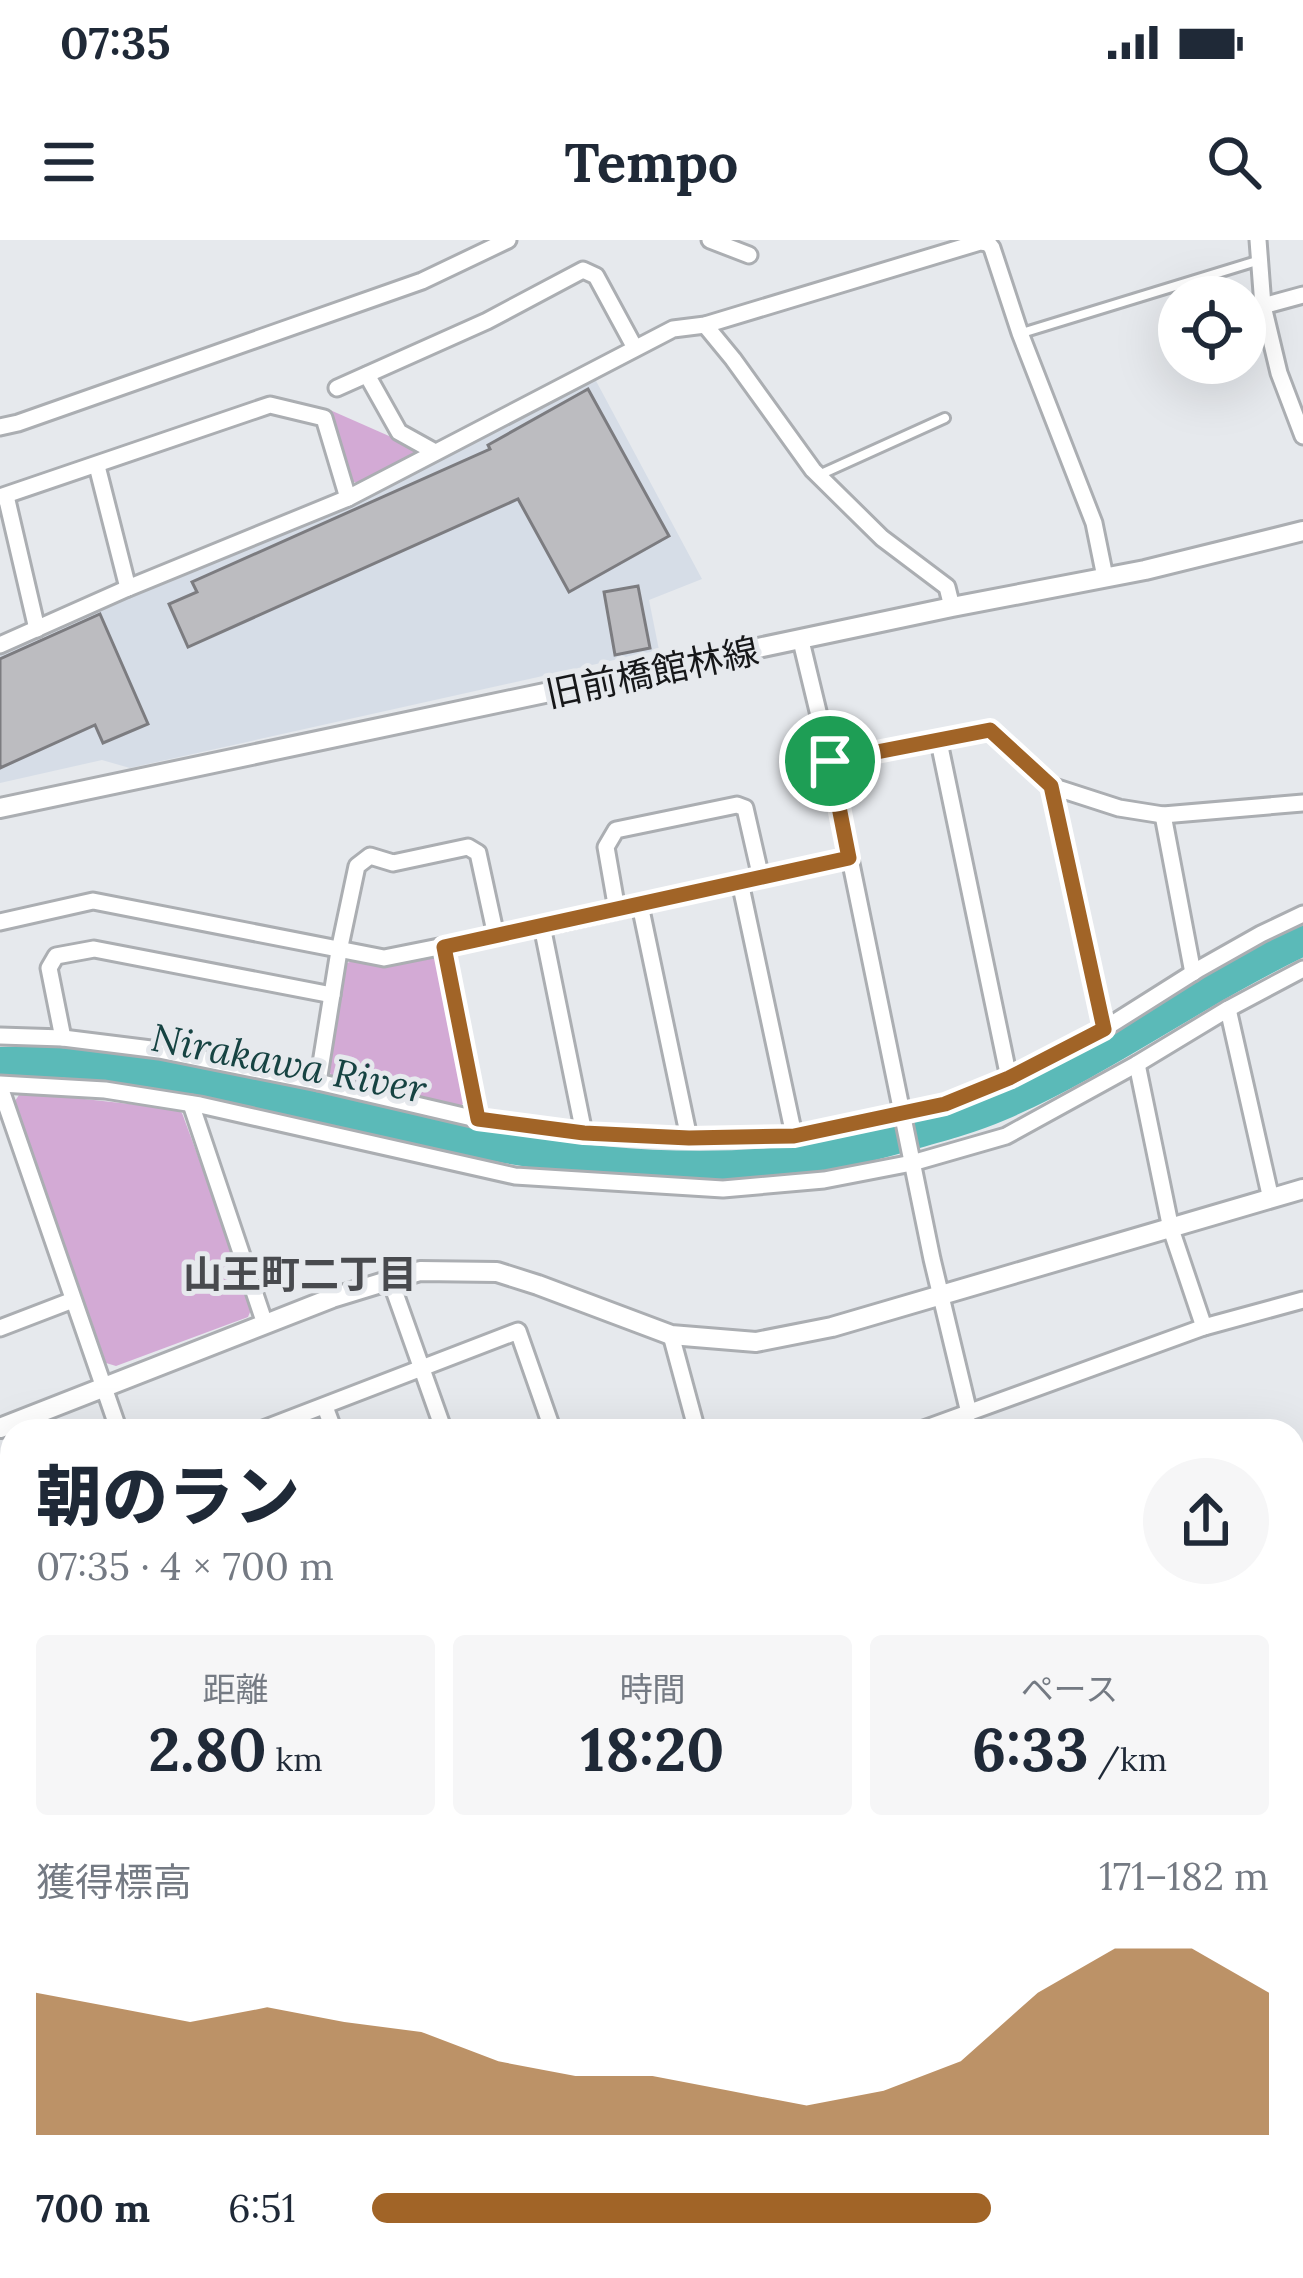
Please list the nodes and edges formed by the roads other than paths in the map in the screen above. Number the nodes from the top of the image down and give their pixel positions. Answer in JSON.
{"nodes":[{"id":1,"x":508,"y":240,"type":"edge"},
{"id":2,"x":710,"y":240,"type":"edge"},
{"id":3,"x":1258,"y":240,"type":"edge"},
{"id":4,"x":989,"y":242,"type":"edge"},
{"id":5,"x":749,"y":255,"type":"dead end"},
{"id":6,"x":1260,"y":260,"type":"junction"},
{"id":7,"x":1261,"y":276,"type":"edge"},
{"id":8,"x":1303,"y":295,"type":"edge"},
{"id":9,"x":1266,"y":305,"type":"edge"},
{"id":10,"x":1266,"y":318,"type":"edge"},
{"id":11,"x":705,"y":325,"type":"junction"},
{"id":12,"x":1020,"y":333,"type":"junction"},
{"id":13,"x":635,"y":348,"type":"junction"},
{"id":14,"x":367,"y":374,"type":"junction"},
{"id":15,"x":337,"y":388,"type":"dead end"},
{"id":16,"x":945,"y":418,"type":"dead end"},
{"id":17,"x":0,"y":427,"type":"edge"},
{"id":18,"x":1303,"y":436,"type":"edge"},
{"id":19,"x":435,"y":452,"type":"junction"},
{"id":20,"x":97,"y":466,"type":"junction"},
{"id":21,"x":818,"y":476,"type":"junction"},
{"id":22,"x":3,"y":497,"type":"edge"},
{"id":23,"x":348,"y":498,"type":"junction"},
{"id":24,"x":1303,"y":531,"type":"edge"},
{"id":25,"x":1105,"y":577,"type":"junction"},
{"id":26,"x":128,"y":588,"type":"junction"},
{"id":27,"x":952,"y":607,"type":"junction"},
{"id":28,"x":37,"y":629,"type":"junction"},
{"id":29,"x":801,"y":641,"type":"junction"},
{"id":30,"x":0,"y":645,"type":"edge"},
{"id":31,"x":939,"y":742,"type":"junction"},
{"id":32,"x":830,"y":761,"type":"junction"},
{"id":33,"x":1051,"y":786,"type":"junction"},
{"id":34,"x":1303,"y":803,"type":"edge"},
{"id":35,"x":0,"y":808,"type":"edge"},
{"id":36,"x":1163,"y":815,"type":"junction"},
{"id":37,"x":849,"y":858,"type":"junction"},
{"id":38,"x":761,"y":878,"type":"junction"},
{"id":39,"x":740,"y":882,"type":"junction"},
{"id":40,"x":640,"y":905,"type":"junction"},
{"id":41,"x":617,"y":910,"type":"junction"},
{"id":42,"x":1303,"y":914,"type":"edge"},
{"id":43,"x":0,"y":922,"type":"edge"},
{"id":44,"x":542,"y":926,"type":"junction"},
{"id":45,"x":496,"y":936,"type":"junction"},
{"id":46,"x":444,"y":947,"type":"junction"},
{"id":47,"x":339,"y":951,"type":"junction"},
{"id":48,"x":1303,"y":970,"type":"edge"},
{"id":49,"x":1193,"y":973,"type":"junction"},
{"id":50,"x":332,"y":995,"type":"junction"},
{"id":51,"x":1228,"y":1009,"type":"junction"},
{"id":52,"x":1104,"y":1029,"type":"junction"},
{"id":53,"x":0,"y":1036,"type":"edge"},
{"id":54,"x":63,"y":1038,"type":"junction"},
{"id":55,"x":1137,"y":1064,"type":"junction"},
{"id":56,"x":1009,"y":1078,"type":"junction"},
{"id":57,"x":318,"y":1082,"type":"junction"},
{"id":58,"x":0,"y":1085,"type":"edge"},
{"id":59,"x":191,"y":1104,"type":"junction"},
{"id":60,"x":902,"y":1115,"type":"junction"},
{"id":61,"x":478,"y":1119,"type":"junction"},
{"id":62,"x":584,"y":1133,"type":"junction"},
{"id":63,"x":794,"y":1136,"type":"junction"},
{"id":64,"x":689,"y":1138,"type":"junction"},
{"id":65,"x":911,"y":1158,"type":"junction"},
{"id":66,"x":1303,"y":1189,"type":"edge"},
{"id":67,"x":1271,"y":1198,"type":"junction"},
{"id":68,"x":1171,"y":1228,"type":"junction"},
{"id":69,"x":390,"y":1280,"type":"junction"},
{"id":70,"x":942,"y":1296,"type":"junction"},
{"id":71,"x":73,"y":1300,"type":"junction"},
{"id":72,"x":1303,"y":1300,"type":"edge"},
{"id":73,"x":265,"y":1324,"type":"junction"},
{"id":74,"x":1204,"y":1327,"type":"junction"},
{"id":75,"x":0,"y":1328,"type":"edge"},
{"id":76,"x":671,"y":1335,"type":"junction"},
{"id":77,"x":422,"y":1369,"type":"junction"},
{"id":78,"x":104,"y":1388,"type":"junction"},
{"id":79,"x":325,"y":1407,"type":"junction"},
{"id":80,"x":969,"y":1414,"type":"junction"},
{"id":81,"x":23,"y":1419,"type":"edge"},
{"id":82,"x":115,"y":1419,"type":"edge"},
{"id":83,"x":292,"y":1419,"type":"edge"},
{"id":84,"x":330,"y":1419,"type":"edge"},
{"id":85,"x":440,"y":1419,"type":"edge"},
{"id":86,"x":549,"y":1419,"type":"edge"},
{"id":87,"x":694,"y":1419,"type":"edge"},
{"id":88,"x":954,"y":1419,"type":"edge"}],
"edges":[{"from":1,"to":17,"type":"street"},
{"from":2,"to":5,"type":"street"},
{"from":3,"to":6,"type":"street"},
{"from":4,"to":11,"type":"street"},
{"from":4,"to":12,"type":"street"},
{"from":6,"to":7,"type":"street"},
{"from":6,"to":12,"type":"lane"},
{"from":8,"to":9,"type":"street"},
{"from":10,"to":18,"type":"street"},
{"from":11,"to":13,"type":"street"},
{"from":11,"to":21,"type":"street"},
{"from":12,"to":25,"type":"street"},
{"from":13,"to":14,"type":"street"},
{"from":13,"to":19,"type":"street"},
{"from":14,"to":15,"type":"street"},
{"from":14,"to":19,"type":"street"},
{"from":16,"to":21,"type":"lane"},
{"from":19,"to":23,"type":"street"},
{"from":20,"to":22,"type":"street"},
{"from":20,"to":23,"type":"street"},
{"from":20,"to":26,"type":"street"},
{"from":21,"to":27,"type":"street"},
{"from":22,"to":28,"type":"street"},
{"from":23,"to":26,"type":"street"},
{"from":24,"to":25,"type":"street","name":"旧前橋館林線"},
{"from":25,"to":27,"type":"street","name":"旧前橋館林線"},
{"from":26,"to":28,"type":"street"},
{"from":27,"to":29,"type":"street","name":"旧前橋館林線"},
{"from":28,"to":30,"type":"street"},
{"from":29,"to":32,"type":"street"},
{"from":29,"to":35,"type":"street","name":"旧前橋館林線"},
{"from":31,"to":32,"type":"street"},
{"from":31,"to":33,"type":"street"},
{"from":31,"to":56,"type":"street"},
{"from":32,"to":37,"type":"street"},
{"from":33,"to":36,"type":"street"},
{"from":33,"to":52,"type":"street"},
{"from":34,"to":36,"type":"street"},
{"from":36,"to":49,"type":"street"},
{"from":37,"to":38,"type":"street"},
{"from":37,"to":60,"type":"street"},
{"from":38,"to":39,"type":"street"},
{"from":38,"to":41,"type":"street"},
{"from":39,"to":40,"type":"street"},
{"from":39,"to":63,"type":"street"},
{"from":40,"to":41,"type":"street"},
{"from":40,"to":64,"type":"street"},
{"from":41,"to":44,"type":"street"},
{"from":42,"to":49,"type":"street"},
{"from":43,"to":47,"type":"street"},
{"from":44,"to":45,"type":"street"},
{"from":44,"to":62,"type":"street"},
{"from":45,"to":46,"type":"street"},
{"from":45,"to":47,"type":"street"},
{"from":46,"to":47,"type":"street"},
{"from":46,"to":61,"type":"street"},
{"from":47,"to":50,"type":"street"},
{"from":48,"to":51,"type":"street"},
{"from":49,"to":52,"type":"street"},
{"from":50,"to":54,"type":"street"},
{"from":50,"to":57,"type":"street"},
{"from":51,"to":55,"type":"street"},
{"from":51,"to":67,"type":"street"},
{"from":52,"to":56,"type":"street"},
{"from":53,"to":54,"type":"street"},
{"from":54,"to":57,"type":"street"},
{"from":55,"to":65,"type":"street"},
{"from":55,"to":68,"type":"street"},
{"from":56,"to":60,"type":"street"},
{"from":57,"to":61,"type":"street"},
{"from":58,"to":59,"type":"street"},
{"from":58,"to":71,"type":"street"},
{"from":59,"to":65,"type":"street"},
{"from":59,"to":73,"type":"street"},
{"from":60,"to":63,"type":"street"},
{"from":60,"to":65,"type":"street"},
{"from":61,"to":62,"type":"street"},
{"from":62,"to":64,"type":"street"},
{"from":63,"to":64,"type":"street"},
{"from":65,"to":70,"type":"street"},
{"from":66,"to":67,"type":"street"},
{"from":67,"to":68,"type":"street"},
{"from":68,"to":70,"type":"street"},
{"from":68,"to":74,"type":"street"},
{"from":69,"to":73,"type":"street"},
{"from":69,"to":76,"type":"street"},
{"from":69,"to":77,"type":"street"},
{"from":70,"to":76,"type":"street"},
{"from":70,"to":80,"type":"street"},
{"from":71,"to":75,"type":"street"},
{"from":71,"to":78,"type":"street"},
{"from":72,"to":74,"type":"street"},
{"from":73,"to":78,"type":"street"},
{"from":74,"to":80,"type":"street"},
{"from":76,"to":87,"type":"street"},
{"from":77,"to":79,"type":"street"},
{"from":77,"to":85,"type":"street"},
{"from":77,"to":86,"type":"street"},
{"from":78,"to":81,"type":"street"},
{"from":78,"to":82,"type":"street"},
{"from":79,"to":83,"type":"street"},
{"from":79,"to":84,"type":"street"},
{"from":80,"to":88,"type":"street"}]}
